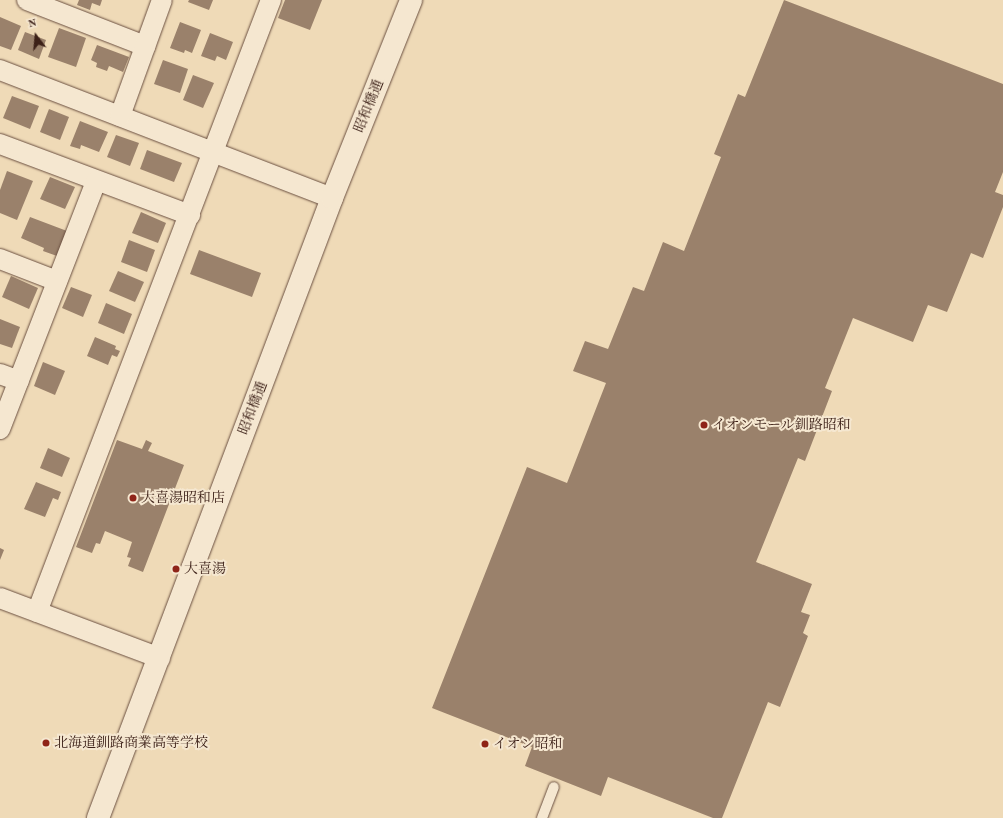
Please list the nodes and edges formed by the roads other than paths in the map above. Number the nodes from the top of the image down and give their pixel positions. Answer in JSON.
{"nodes":[{"id":1,"x":27,"y":0,"type":"edge"},
{"id":2,"x":162,"y":0,"type":"edge"},
{"id":3,"x":271,"y":0,"type":"edge"},
{"id":4,"x":411,"y":0,"type":"edge"},
{"id":5,"x":54,"y":5,"type":"edge"},
{"id":6,"x":145,"y":46,"type":"junction"},
{"id":7,"x":0,"y":70,"type":"edge"},
{"id":8,"x":120,"y":116,"type":"junction"},
{"id":9,"x":0,"y":144,"type":"edge"},
{"id":10,"x":215,"y":150,"type":"junction"},
{"id":11,"x":96,"y":181,"type":"junction"},
{"id":12,"x":332,"y":198,"type":"junction"},
{"id":13,"x":190,"y":215,"type":"junction"},
{"id":14,"x":0,"y":259,"type":"edge"},
{"id":15,"x":57,"y":281,"type":"junction"},
{"id":16,"x":0,"y":374,"type":"edge"},
{"id":17,"x":19,"y":381,"type":"junction"},
{"id":18,"x":0,"y":429,"type":"edge"},
{"id":19,"x":0,"y":598,"type":"edge"},
{"id":20,"x":37,"y":612,"type":"junction"},
{"id":21,"x":160,"y":658,"type":"junction"},
{"id":22,"x":554,"y":787,"type":"dead end"},
{"id":23,"x":98,"y":818,"type":"edge"},
{"id":24,"x":542,"y":818,"type":"edge"}],
"edges":[{"from":1,"to":5,"type":"street"},
{"from":2,"to":6,"type":"street"},
{"from":3,"to":10,"type":"street"},
{"from":4,"to":12,"type":"street","name":"昭和橋通"},
{"from":5,"to":6,"type":"street"},
{"from":6,"to":8,"type":"street"},
{"from":7,"to":8,"type":"street"},
{"from":8,"to":10,"type":"street"},
{"from":9,"to":11,"type":"street"},
{"from":10,"to":12,"type":"street"},
{"from":10,"to":13,"type":"street"},
{"from":11,"to":13,"type":"street"},
{"from":11,"to":15,"type":"street"},
{"from":12,"to":21,"type":"street","name":"昭和橋通"},
{"from":13,"to":20,"type":"street"},
{"from":14,"to":15,"type":"street"},
{"from":15,"to":17,"type":"street"},
{"from":16,"to":17,"type":"street"},
{"from":17,"to":18,"type":"street"},
{"from":19,"to":20,"type":"street"},
{"from":20,"to":21,"type":"street"},
{"from":21,"to":23,"type":"street","name":"昭和橋通"},
{"from":22,"to":24,"type":"lane"}]}
